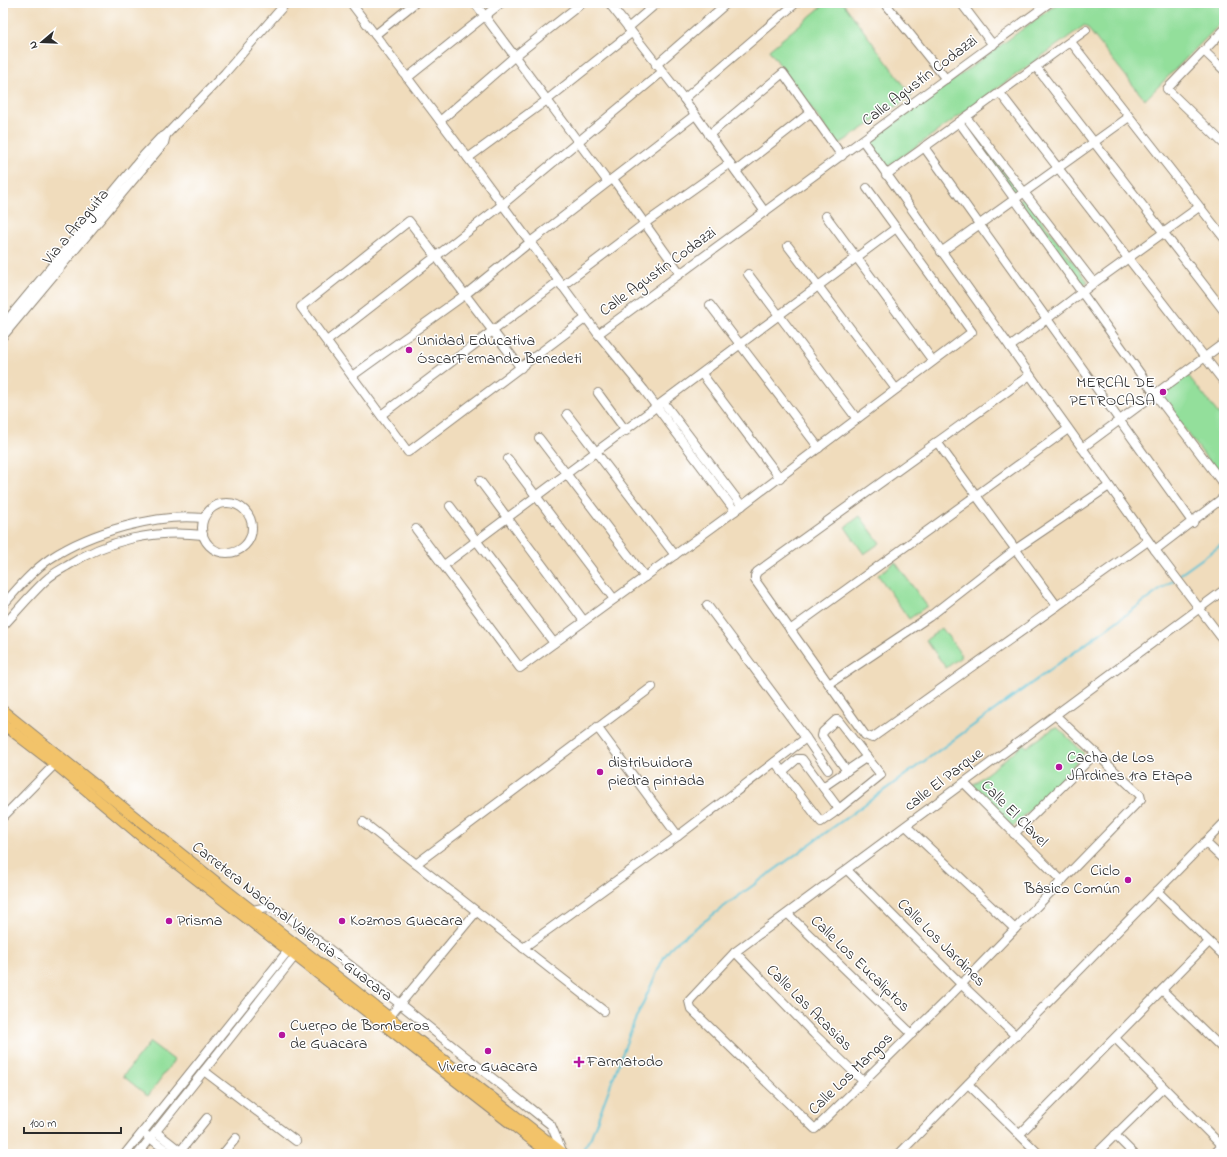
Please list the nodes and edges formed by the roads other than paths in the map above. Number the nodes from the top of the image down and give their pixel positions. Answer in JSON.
{"nodes":[{"id":1,"x":286,"y":3,"type":"edge"},
{"id":2,"x":351,"y":3,"type":"edge"},
{"id":3,"x":415,"y":3,"type":"edge"},
{"id":4,"x":475,"y":3,"type":"edge"},
{"id":5,"x":501,"y":3,"type":"edge"},
{"id":6,"x":582,"y":3,"type":"edge"},
{"id":7,"x":609,"y":3,"type":"edge"},
{"id":8,"x":657,"y":3,"type":"edge"},
{"id":9,"x":727,"y":3,"type":"edge"},
{"id":10,"x":796,"y":3,"type":"edge"},
{"id":11,"x":885,"y":3,"type":"edge"},
{"id":12,"x":961,"y":3,"type":"edge"},
{"id":13,"x":1049,"y":3,"type":"edge"},
{"id":14,"x":1039,"y":6,"type":"edge"},
{"id":15,"x":485,"y":16,"type":"junction"},
{"id":16,"x":630,"y":30,"type":"junction"},
{"id":17,"x":1086,"y":30,"type":"dead end"},
{"id":18,"x":1224,"y":30,"type":"edge"},
{"id":19,"x":375,"y":35,"type":"junction"},
{"id":20,"x":1070,"y":42,"type":"junction"},
{"id":21,"x":993,"y":45,"type":"junction"},
{"id":22,"x":1204,"y":50,"type":"junction"},
{"id":23,"x":515,"y":56,"type":"junction"},
{"id":24,"x":656,"y":65,"type":"junction"},
{"id":25,"x":1036,"y":67,"type":"junction"},
{"id":26,"x":1224,"y":70,"type":"edge"},
{"id":27,"x":662,"y":72,"type":"junction"},
{"id":28,"x":408,"y":78,"type":"junction"},
{"id":29,"x":946,"y":79,"type":"junction"},
{"id":30,"x":1000,"y":92,"type":"junction"},
{"id":31,"x":684,"y":99,"type":"junction"},
{"id":32,"x":547,"y":100,"type":"junction"},
{"id":33,"x":811,"y":112,"type":"junction"},
{"id":34,"x":695,"y":115,"type":"junction"},
{"id":35,"x":1129,"y":117,"type":"junction"},
{"id":36,"x":962,"y":120,"type":"junction"},
{"id":37,"x":440,"y":121,"type":"junction"},
{"id":38,"x":166,"y":135,"type":"junction"},
{"id":39,"x":708,"y":135,"type":"junction"},
{"id":40,"x":863,"y":141,"type":"junction"},
{"id":41,"x":577,"y":142,"type":"junction"},
{"id":42,"x":1094,"y":142,"type":"junction"},
{"id":43,"x":1224,"y":144,"type":"edge"},
{"id":44,"x":924,"y":148,"type":"junction"},
{"id":45,"x":842,"y":156,"type":"junction"},
{"id":46,"x":468,"y":158,"type":"junction"},
{"id":47,"x":730,"y":163,"type":"junction"},
{"id":48,"x":1058,"y":168,"type":"junction"},
{"id":49,"x":736,"y":171,"type":"junction"},
{"id":50,"x":886,"y":175,"type":"junction"},
{"id":51,"x":611,"y":180,"type":"junction"},
{"id":52,"x":867,"y":188,"type":"dead end"},
{"id":53,"x":1024,"y":192,"type":"junction"},
{"id":54,"x":1015,"y":199,"type":"junction"},
{"id":55,"x":502,"y":205,"type":"junction"},
{"id":56,"x":1199,"y":207,"type":"junction"},
{"id":57,"x":765,"y":212,"type":"junction"},
{"id":58,"x":826,"y":216,"type":"dead end"},
{"id":59,"x":644,"y":224,"type":"junction"},
{"id":60,"x":979,"y":225,"type":"junction"},
{"id":61,"x":896,"y":228,"type":"junction"},
{"id":62,"x":1164,"y":232,"type":"junction"},
{"id":63,"x":1224,"y":238,"type":"edge"},
{"id":64,"x":529,"y":243,"type":"junction"},
{"id":65,"x":788,"y":246,"type":"dead end"},
{"id":66,"x":941,"y":252,"type":"junction"},
{"id":67,"x":437,"y":255,"type":"junction"},
{"id":68,"x":856,"y":258,"type":"junction"},
{"id":69,"x":1128,"y":258,"type":"junction"},
{"id":70,"x":680,"y":273,"type":"junction"},
{"id":71,"x":748,"y":274,"type":"dead end"},
{"id":72,"x":561,"y":283,"type":"junction"},
{"id":73,"x":1094,"y":283,"type":"junction"},
{"id":74,"x":819,"y":286,"type":"junction"},
{"id":75,"x":1081,"y":293,"type":"junction"},
{"id":76,"x":466,"y":294,"type":"junction"},
{"id":77,"x":710,"y":305,"type":"dead end"},
{"id":78,"x":1224,"y":311,"type":"edge"},
{"id":79,"x":779,"y":316,"type":"junction"},
{"id":80,"x":586,"y":318,"type":"junction"},
{"id":81,"x":1046,"y":319,"type":"junction"},
{"id":82,"x":3,"y":325,"type":"edge"},
{"id":83,"x":494,"y":330,"type":"junction"},
{"id":84,"x":598,"y":334,"type":"junction"},
{"id":85,"x":3,"y":336,"type":"edge"},
{"id":86,"x":327,"y":341,"type":"junction"},
{"id":87,"x":1224,"y":343,"type":"edge"},
{"id":88,"x":740,"y":345,"type":"junction"},
{"id":89,"x":1010,"y":348,"type":"junction"},
{"id":90,"x":1205,"y":357,"type":"junction"},
{"id":91,"x":933,"y":361,"type":"junction"},
{"id":92,"x":521,"y":368,"type":"junction"},
{"id":93,"x":702,"y":374,"type":"junction"},
{"id":94,"x":352,"y":376,"type":"junction"},
{"id":95,"x":1030,"y":376,"type":"junction"},
{"id":96,"x":1224,"y":382,"type":"edge"},
{"id":97,"x":896,"y":389,"type":"junction"},
{"id":98,"x":598,"y":393,"type":"dead end"},
{"id":99,"x":1155,"y":394,"type":"junction"},
{"id":100,"x":660,"y":405,"type":"junction"},
{"id":101,"x":567,"y":414,"type":"dead end"},
{"id":102,"x":381,"y":415,"type":"junction"},
{"id":103,"x":857,"y":419,"type":"junction"},
{"id":104,"x":1119,"y":420,"type":"junction"},
{"id":105,"x":1068,"y":429,"type":"junction"},
{"id":106,"x":626,"y":431,"type":"junction"},
{"id":107,"x":539,"y":438,"type":"dead end"},
{"id":108,"x":937,"y":442,"type":"junction"},
{"id":109,"x":819,"y":448,"type":"junction"},
{"id":110,"x":1082,"y":448,"type":"junction"},
{"id":111,"x":596,"y":453,"type":"junction"},
{"id":112,"x":508,"y":459,"type":"dead end"},
{"id":113,"x":567,"y":474,"type":"junction"},
{"id":114,"x":780,"y":478,"type":"junction"},
{"id":115,"x":480,"y":481,"type":"dead end"},
{"id":116,"x":1224,"y":485,"type":"edge"},
{"id":117,"x":1109,"y":486,"type":"junction"},
{"id":118,"x":976,"y":495,"type":"junction"},
{"id":119,"x":536,"y":497,"type":"junction"},
{"id":120,"x":1224,"y":498,"type":"edge"},
{"id":121,"x":450,"y":506,"type":"dead end"},
{"id":122,"x":738,"y":509,"type":"junction"},
{"id":123,"x":203,"y":518,"type":"junction"},
{"id":124,"x":508,"y":518,"type":"junction"},
{"id":125,"x":1193,"y":522,"type":"junction"},
{"id":126,"x":416,"y":529,"type":"dead end"},
{"id":127,"x":203,"y":535,"type":"junction"},
{"id":128,"x":477,"y":541,"type":"junction"},
{"id":129,"x":1148,"y":541,"type":"junction"},
{"id":130,"x":1016,"y":549,"type":"junction"},
{"id":131,"x":1155,"y":550,"type":"junction"},
{"id":132,"x":675,"y":555,"type":"junction"},
{"id":133,"x":444,"y":565,"type":"junction"},
{"id":134,"x":645,"y":577,"type":"junction"},
{"id":135,"x":1224,"y":590,"type":"edge"},
{"id":136,"x":614,"y":599,"type":"junction"},
{"id":137,"x":3,"y":605,"type":"edge"},
{"id":138,"x":707,"y":605,"type":"dead end"},
{"id":139,"x":1057,"y":606,"type":"junction"},
{"id":140,"x":1199,"y":609,"type":"junction"},
{"id":141,"x":584,"y":621,"type":"junction"},
{"id":142,"x":3,"y":626,"type":"edge"},
{"id":143,"x":790,"y":630,"type":"junction"},
{"id":144,"x":1224,"y":641,"type":"edge"},
{"id":145,"x":554,"y":643,"type":"junction"},
{"id":146,"x":829,"y":684,"type":"junction"},
{"id":147,"x":652,"y":687,"type":"dead end"},
{"id":148,"x":3,"y":711,"type":"edge"},
{"id":149,"x":1055,"y":715,"type":"junction"},
{"id":150,"x":3,"y":724,"type":"edge"},
{"id":151,"x":598,"y":727,"type":"junction"},
{"id":152,"x":806,"y":738,"type":"junction"},
{"id":153,"x":1096,"y":753,"type":"junction"},
{"id":154,"x":867,"y":757,"type":"junction"},
{"id":155,"x":58,"y":761,"type":"junction"},
{"id":156,"x":775,"y":762,"type":"junction"},
{"id":157,"x":828,"y":770,"type":"dead end"},
{"id":158,"x":847,"y":770,"type":"junction"},
{"id":159,"x":782,"y":772,"type":"junction"},
{"id":160,"x":964,"y":783,"type":"junction"},
{"id":161,"x":823,"y":787,"type":"junction"},
{"id":162,"x":839,"y":809,"type":"junction"},
{"id":163,"x":3,"y":817,"type":"edge"},
{"id":164,"x":363,"y":822,"type":"dead end"},
{"id":165,"x":1224,"y":823,"type":"edge"},
{"id":166,"x":906,"y":826,"type":"junction"},
{"id":167,"x":1014,"y":834,"type":"junction"},
{"id":168,"x":678,"y":836,"type":"junction"},
{"id":169,"x":1205,"y":842,"type":"junction"},
{"id":170,"x":1224,"y":860,"type":"edge"},
{"id":171,"x":416,"y":864,"type":"junction"},
{"id":172,"x":847,"y":870,"type":"junction"},
{"id":173,"x":1062,"y":880,"type":"junction"},
{"id":174,"x":1157,"y":891,"type":"junction"},
{"id":175,"x":253,"y":910,"type":"junction"},
{"id":176,"x":476,"y":912,"type":"junction"},
{"id":177,"x":788,"y":914,"type":"junction"},
{"id":178,"x":1015,"y":929,"type":"junction"},
{"id":179,"x":1210,"y":942,"type":"junction"},
{"id":180,"x":524,"y":948,"type":"junction"},
{"id":181,"x":295,"y":949,"type":"junction"},
{"id":182,"x":735,"y":952,"type":"junction"},
{"id":183,"x":1224,"y":956,"type":"edge"},
{"id":184,"x":963,"y":982,"type":"junction"},
{"id":185,"x":1162,"y":990,"type":"junction"},
{"id":186,"x":689,"y":1001,"type":"joint"},
{"id":187,"x":400,"y":1004,"type":"junction"},
{"id":188,"x":604,"y":1011,"type":"dead end"},
{"id":189,"x":386,"y":1020,"type":"junction"},
{"id":190,"x":912,"y":1034,"type":"junction"},
{"id":191,"x":1016,"y":1036,"type":"junction"},
{"id":192,"x":1115,"y":1038,"type":"junction"},
{"id":193,"x":1224,"y":1050,"type":"edge"},
{"id":194,"x":204,"y":1070,"type":"junction"},
{"id":195,"x":864,"y":1082,"type":"junction"},
{"id":196,"x":968,"y":1084,"type":"junction"},
{"id":197,"x":1164,"y":1088,"type":"junction"},
{"id":198,"x":207,"y":1118,"type":"dead end"},
{"id":199,"x":143,"y":1132,"type":"junction"},
{"id":200,"x":1020,"y":1134,"type":"junction"},
{"id":201,"x":153,"y":1135,"type":"junction"},
{"id":202,"x":1115,"y":1135,"type":"junction"},
{"id":203,"x":236,"y":1138,"type":"dead end"},
{"id":204,"x":296,"y":1141,"type":"dead end"},
{"id":205,"x":1223,"y":1145,"type":"edge"},
{"id":206,"x":181,"y":1153,"type":"edge"},
{"id":207,"x":125,"y":1154,"type":"edge"},
{"id":208,"x":138,"y":1154,"type":"edge"},
{"id":209,"x":171,"y":1154,"type":"edge"},
{"id":210,"x":223,"y":1154,"type":"edge"},
{"id":211,"x":550,"y":1154,"type":"edge"},
{"id":212,"x":563,"y":1154,"type":"edge"},
{"id":213,"x":899,"y":1154,"type":"edge"},
{"id":214,"x":1039,"y":1154,"type":"edge"},
{"id":215,"x":1096,"y":1154,"type":"edge"},
{"id":216,"x":1134,"y":1154,"type":"edge"},
{"id":217,"x":1214,"y":1154,"type":"edge"}],
"edges":[{"from":1,"to":38,"type":"street","name":"Via a Araguita"},
{"from":2,"to":19,"type":"street","name":"Calle Agustín Codazzi"},
{"from":3,"to":19,"type":"street"},
{"from":4,"to":15,"type":"street"},
{"from":5,"to":15,"type":"street"},
{"from":6,"to":23,"type":"street"},
{"from":7,"to":16,"type":"street"},
{"from":8,"to":16,"type":"street"},
{"from":9,"to":24,"type":"street"},
{"from":10,"to":31,"type":"street"},
{"from":11,"to":29,"type":"street"},
{"from":12,"to":21,"type":"street"},
{"from":13,"to":14,"type":"street","name":"Calle Agustín Codazzi"},
{"from":14,"to":21,"type":"street","name":"Calle Agustín Codazzi"},
{"from":15,"to":23,"type":"street"},
{"from":15,"to":28,"type":"street"},
{"from":16,"to":24,"type":"street"},
{"from":16,"to":32,"type":"street"},
{"from":17,"to":20,"type":"street"},
{"from":18,"to":22,"type":"street"},
{"from":19,"to":28,"type":"street","name":"Calle Agustín Codazzi"},
{"from":20,"to":25,"type":"street"},
{"from":20,"to":35,"type":"street"},
{"from":21,"to":29,"type":"street","name":"Calle Agustín Codazzi"},
{"from":22,"to":26,"type":"street"},
{"from":22,"to":43,"type":"street"},
{"from":23,"to":32,"type":"street"},
{"from":23,"to":37,"type":"street"},
{"from":24,"to":27,"type":"street"},
{"from":25,"to":30,"type":"street"},
{"from":25,"to":42,"type":"street"},
{"from":27,"to":31,"type":"street"},
{"from":27,"to":41,"type":"street"},
{"from":28,"to":37,"type":"street","name":"Calle Agustín Codazzi"},
{"from":29,"to":40,"type":"street","name":"Calle Agustín Codazzi"},
{"from":30,"to":36,"type":"street"},
{"from":30,"to":48,"type":"street"},
{"from":31,"to":34,"type":"street"},
{"from":32,"to":41,"type":"street"},
{"from":32,"to":46,"type":"street"},
{"from":33,"to":39,"type":"street"},
{"from":33,"to":45,"type":"street"},
{"from":33,"to":49,"type":"street"},
{"from":34,"to":39,"type":"street"},
{"from":34,"to":51,"type":"street"},
{"from":35,"to":42,"type":"street"},
{"from":35,"to":56,"type":"street"},
{"from":36,"to":44,"type":"street"},
{"from":36,"to":53,"type":"street"},
{"from":36,"to":54,"type":"street"},
{"from":37,"to":46,"type":"street","name":"Calle Agustín Codazzi"},
{"from":38,"to":82,"type":"street","name":"Via a Araguita"},
{"from":38,"to":85,"type":"street","name":"Via a Araguita"},
{"from":39,"to":47,"type":"street"},
{"from":40,"to":45,"type":"street","name":"Calle Agustín Codazzi"},
{"from":40,"to":50,"type":"street"},
{"from":41,"to":51,"type":"street"},
{"from":41,"to":55,"type":"street"},
{"from":42,"to":48,"type":"street"},
{"from":42,"to":62,"type":"street"},
{"from":44,"to":50,"type":"street"},
{"from":44,"to":60,"type":"street"},
{"from":45,"to":57,"type":"street","name":"Calle Agustín Codazzi"},
{"from":46,"to":55,"type":"street","name":"Calle Agustín Codazzi"},
{"from":47,"to":49,"type":"street"},
{"from":47,"to":59,"type":"street"},
{"from":48,"to":53,"type":"street"},
{"from":48,"to":69,"type":"street"},
{"from":49,"to":57,"type":"street"},
{"from":50,"to":66,"type":"street"},
{"from":51,"to":59,"type":"street"},
{"from":51,"to":64,"type":"street"},
{"from":52,"to":61,"type":"street"},
{"from":53,"to":54,"type":"street"},
{"from":53,"to":73,"type":"street"},
{"from":54,"to":60,"type":"street"},
{"from":54,"to":75,"type":"street"},
{"from":55,"to":64,"type":"street","name":"Calle Agustín Codazzi"},
{"from":55,"to":67,"type":"street"},
{"from":56,"to":62,"type":"street"},
{"from":56,"to":63,"type":"street"},
{"from":57,"to":70,"type":"street","name":"Calle Agustín Codazzi"},
{"from":58,"to":68,"type":"street"},
{"from":59,"to":70,"type":"street"},
{"from":59,"to":72,"type":"street"},
{"from":60,"to":66,"type":"street"},
{"from":60,"to":81,"type":"street"},
{"from":61,"to":68,"type":"street"},
{"from":61,"to":91,"type":"street"},
{"from":62,"to":69,"type":"street"},
{"from":62,"to":78,"type":"street"},
{"from":64,"to":72,"type":"street","name":"Calle Agustín Codazzi"},
{"from":64,"to":76,"type":"street"},
{"from":65,"to":74,"type":"street"},
{"from":66,"to":89,"type":"street"},
{"from":67,"to":76,"type":"street"},
{"from":67,"to":86,"type":"street"},
{"from":67,"to":86,"type":"street"},
{"from":68,"to":74,"type":"street"},
{"from":68,"to":91,"type":"street"},
{"from":69,"to":73,"type":"street"},
{"from":69,"to":90,"type":"street"},
{"from":70,"to":84,"type":"street","name":"Calle Agustín Codazzi"},
{"from":71,"to":79,"type":"street"},
{"from":72,"to":80,"type":"street","name":"Calle Agustín Codazzi"},
{"from":72,"to":83,"type":"street"},
{"from":73,"to":75,"type":"street"},
{"from":74,"to":79,"type":"street"},
{"from":74,"to":97,"type":"street"},
{"from":75,"to":81,"type":"street"},
{"from":75,"to":99,"type":"street"},
{"from":76,"to":83,"type":"street"},
{"from":76,"to":94,"type":"street"},
{"from":77,"to":88,"type":"street"},
{"from":79,"to":88,"type":"street"},
{"from":79,"to":103,"type":"street"},
{"from":80,"to":84,"type":"street","name":"Calle Agustín Codazzi"},
{"from":80,"to":92,"type":"street"},
{"from":81,"to":89,"type":"street"},
{"from":81,"to":104,"type":"street"},
{"from":83,"to":92,"type":"street"},
{"from":83,"to":102,"type":"street"},
{"from":84,"to":100,"type":"street"},
{"from":86,"to":94,"type":"street"},
{"from":87,"to":90,"type":"street"},
{"from":88,"to":93,"type":"street"},
{"from":88,"to":109,"type":"street"},
{"from":89,"to":95,"type":"street"},
{"from":90,"to":96,"type":"street"},
{"from":90,"to":99,"type":"street"},
{"from":91,"to":97,"type":"street"},
{"from":92,"to":102,"type":"street"},
{"from":93,"to":100,"type":"street"},
{"from":93,"to":114,"type":"street"},
{"from":94,"to":102,"type":"street"},
{"from":95,"to":105,"type":"street"},
{"from":95,"to":108,"type":"street"},
{"from":97,"to":103,"type":"street"},
{"from":98,"to":106,"type":"street"},
{"from":99,"to":104,"type":"street"},
{"from":99,"to":116,"type":"street"},
{"from":100,"to":106,"type":"street"},
{"from":100,"to":122,"type":"street"},
{"from":101,"to":111,"type":"street"},
{"from":103,"to":109,"type":"street"},
{"from":104,"to":110,"type":"street"},
{"from":104,"to":125,"type":"street"},
{"from":105,"to":110,"type":"street"},
{"from":105,"to":118,"type":"street"},
{"from":106,"to":111,"type":"street"},
{"from":107,"to":113,"type":"street"},
{"from":108,"to":118,"type":"street"},
{"from":108,"to":143,"type":"street"},
{"from":109,"to":114,"type":"street"},
{"from":110,"to":117,"type":"street"},
{"from":111,"to":113,"type":"street"},
{"from":111,"to":132,"type":"street"},
{"from":112,"to":119,"type":"street"},
{"from":113,"to":119,"type":"street"},
{"from":113,"to":134,"type":"street"},
{"from":114,"to":122,"type":"street"},
{"from":115,"to":124,"type":"street"},
{"from":117,"to":129,"type":"street"},
{"from":117,"to":130,"type":"street"},
{"from":118,"to":130,"type":"street"},
{"from":118,"to":143,"type":"street"},
{"from":119,"to":124,"type":"street"},
{"from":119,"to":136,"type":"street"},
{"from":120,"to":125,"type":"street"},
{"from":121,"to":128,"type":"street"},
{"from":122,"to":132,"type":"street"},
{"from":123,"to":127,"type":"street"},
{"from":123,"to":127,"type":"street"},
{"from":123,"to":137,"type":"street"},
{"from":124,"to":128,"type":"street"},
{"from":124,"to":141,"type":"street"},
{"from":125,"to":131,"type":"street"},
{"from":126,"to":133,"type":"street"},
{"from":127,"to":142,"type":"street"},
{"from":128,"to":133,"type":"street"},
{"from":128,"to":145,"type":"street"},
{"from":129,"to":131,"type":"street"},
{"from":129,"to":139,"type":"street"},
{"from":130,"to":139,"type":"street"},
{"from":130,"to":146,"type":"street"},
{"from":131,"to":140,"type":"street"},
{"from":132,"to":134,"type":"street"},
{"from":133,"to":145,"type":"street"},
{"from":134,"to":136,"type":"street"},
{"from":135,"to":140,"type":"street","name":"calle El Parque"},
{"from":136,"to":141,"type":"street"},
{"from":138,"to":152,"type":"street"},
{"from":139,"to":146,"type":"street"},
{"from":140,"to":144,"type":"street"},
{"from":140,"to":149,"type":"street","name":"calle El Parque"},
{"from":141,"to":145,"type":"street"},
{"from":143,"to":146,"type":"street"},
{"from":147,"to":151,"type":"street"},
{"from":148,"to":155,"type":"main road","name":"Carretera Nacional Valencia - Guacara"},
{"from":149,"to":153,"type":"street"},
{"from":149,"to":160,"type":"street","name":"calle El Parque"},
{"from":150,"to":155,"type":"main road","name":"Carretera Nacional Valencia - Guacara"},
{"from":151,"to":168,"type":"street"},
{"from":151,"to":171,"type":"street"},
{"from":152,"to":156,"type":"street"},
{"from":152,"to":157,"type":"street"},
{"from":153,"to":167,"type":"street"},
{"from":153,"to":173,"type":"street"},
{"from":154,"to":158,"type":"street"},
{"from":154,"to":158,"type":"street"},
{"from":154,"to":162,"type":"street"},
{"from":155,"to":163,"type":"street"},
{"from":155,"to":175,"type":"main road","name":"Carretera Nacional Valencia - Guacara"},
{"from":155,"to":181,"type":"main road","name":"Carretera Nacional Valencia - Guacara"},
{"from":156,"to":159,"type":"street"},
{"from":156,"to":168,"type":"street"},
{"from":158,"to":161,"type":"street"},
{"from":159,"to":161,"type":"street"},
{"from":159,"to":162,"type":"street"},
{"from":160,"to":166,"type":"street","name":"calle El Parque"},
{"from":160,"to":167,"type":"street","name":"Calle El Clavel"},
{"from":161,"to":162,"type":"street"},
{"from":164,"to":171,"type":"street"},
{"from":165,"to":169,"type":"street"},
{"from":166,"to":172,"type":"street","name":"calle El Parque"},
{"from":166,"to":178,"type":"street"},
{"from":167,"to":173,"type":"street","name":"Calle El Clavel"},
{"from":168,"to":180,"type":"street"},
{"from":169,"to":170,"type":"street"},
{"from":169,"to":174,"type":"street"},
{"from":171,"to":176,"type":"street"},
{"from":172,"to":177,"type":"street","name":"calle El Parque"},
{"from":172,"to":184,"type":"street","name":"Calle Los Jardines"},
{"from":173,"to":178,"type":"street"},
{"from":174,"to":179,"type":"street"},
{"from":174,"to":191,"type":"street"},
{"from":175,"to":181,"type":"main road","name":"Carretera Nacional Valencia - Guacara"},
{"from":175,"to":187,"type":"street"},
{"from":176,"to":180,"type":"street"},
{"from":176,"to":187,"type":"street"},
{"from":177,"to":182,"type":"street","name":"calle El Parque"},
{"from":177,"to":190,"type":"street","name":"Calle Los Eucaliptos"},
{"from":178,"to":184,"type":"street"},
{"from":179,"to":183,"type":"street"},
{"from":179,"to":185,"type":"street"},
{"from":180,"to":188,"type":"street"},
{"from":181,"to":189,"type":"main road","name":"Carretera Nacional Valencia - Guacara"},
{"from":181,"to":194,"type":"street"},
{"from":181,"to":199,"type":"street"},
{"from":182,"to":186,"type":"street","name":"calle El Parque"},
{"from":182,"to":195,"type":"street","name":"Calle Las Acasias"},
{"from":184,"to":190,"type":"street","name":"Calle Los Mangos"},
{"from":184,"to":191,"type":"street","name":"Calle Los Jardines"},
{"from":185,"to":192,"type":"street"},
{"from":185,"to":193,"type":"street"},
{"from":186,"to":195,"type":"street","name":"Calle Los Mangos"},
{"from":187,"to":189,"type":"street"},
{"from":187,"to":212,"type":"street"},
{"from":189,"to":211,"type":"main road","name":"Carretera Nacional Valencia - Guacara"},
{"from":189,"to":212,"type":"main road","name":"Carretera Nacional Valencia - Guacara"},
{"from":190,"to":195,"type":"street","name":"Calle Los Mangos"},
{"from":191,"to":196,"type":"street"},
{"from":192,"to":197,"type":"street"},
{"from":192,"to":200,"type":"street"},
{"from":194,"to":201,"type":"street"},
{"from":194,"to":204,"type":"street"},
{"from":196,"to":200,"type":"street"},
{"from":196,"to":213,"type":"street"},
{"from":197,"to":202,"type":"street"},
{"from":197,"to":205,"type":"street"},
{"from":198,"to":206,"type":"street"},
{"from":199,"to":201,"type":"street"},
{"from":199,"to":207,"type":"street"},
{"from":200,"to":214,"type":"street"},
{"from":201,"to":206,"type":"street"},
{"from":201,"to":208,"type":"street"},
{"from":201,"to":209,"type":"street"},
{"from":202,"to":215,"type":"street"},
{"from":202,"to":216,"type":"street"},
{"from":203,"to":210,"type":"street"},
{"from":205,"to":217,"type":"street"}]}
